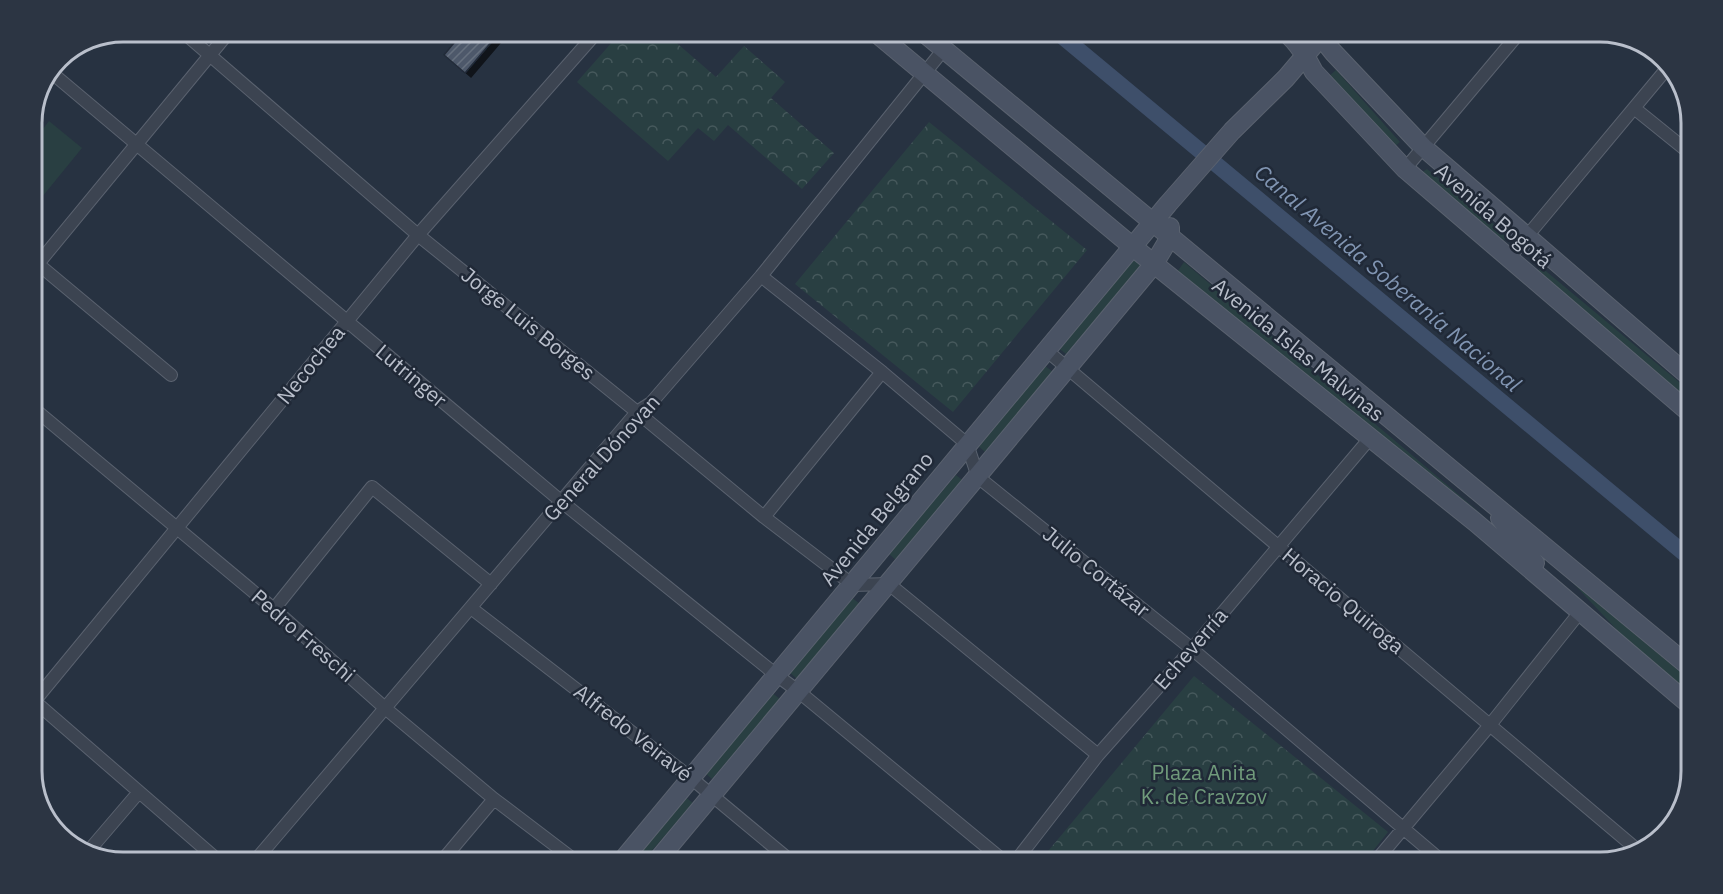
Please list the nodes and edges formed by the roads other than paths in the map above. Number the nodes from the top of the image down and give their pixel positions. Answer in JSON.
{"nodes":[{"id":1,"x":195,"y":42,"type":"edge"},
{"id":2,"x":220,"y":42,"type":"edge"},
{"id":3,"x":588,"y":42,"type":"edge"},
{"id":4,"x":887,"y":42,"type":"edge"},
{"id":5,"x":935,"y":42,"type":"edge"},
{"id":6,"x":1295,"y":42,"type":"edge"},
{"id":7,"x":1315,"y":42,"type":"edge"},
{"id":8,"x":1327,"y":42,"type":"edge"},
{"id":9,"x":1512,"y":42,"type":"edge"},
{"id":10,"x":944,"y":49,"type":"junction"},
{"id":11,"x":210,"y":54,"type":"junction"},
{"id":12,"x":1305,"y":57,"type":"junction"},
{"id":13,"x":924,"y":73,"type":"junction"},
{"id":14,"x":1663,"y":73,"type":"edge"},
{"id":15,"x":57,"y":77,"type":"edge"},
{"id":16,"x":1634,"y":108,"type":"junction"},
{"id":17,"x":136,"y":145,"type":"junction"},
{"id":18,"x":1681,"y":146,"type":"edge"},
{"id":19,"x":1423,"y":147,"type":"junction"},
{"id":20,"x":1405,"y":169,"type":"junction"},
{"id":21,"x":1168,"y":204,"type":"junction"},
{"id":22,"x":1153,"y":222,"type":"junction"},
{"id":23,"x":418,"y":235,"type":"junction"},
{"id":24,"x":1170,"y":237,"type":"junction"},
{"id":25,"x":1526,"y":238,"type":"junction"},
{"id":26,"x":1133,"y":247,"type":"junction"},
{"id":27,"x":42,"y":259,"type":"edge"},
{"id":28,"x":1508,"y":260,"type":"junction"},
{"id":29,"x":1154,"y":264,"type":"junction"},
{"id":30,"x":42,"y":273,"type":"edge"},
{"id":31,"x":761,"y":276,"type":"junction"},
{"id":32,"x":346,"y":321,"type":"junction"},
{"id":33,"x":1046,"y":350,"type":"junction"},
{"id":34,"x":1067,"y":368,"type":"junction"},
{"id":35,"x":1681,"y":370,"type":"edge"},
{"id":36,"x":882,"y":372,"type":"junction"},
{"id":37,"x":171,"y":375,"type":"dead end"},
{"id":38,"x":1681,"y":406,"type":"edge"},
{"id":39,"x":637,"y":412,"type":"junction"},
{"id":40,"x":42,"y":415,"type":"edge"},
{"id":41,"x":1371,"y":437,"type":"junction"},
{"id":42,"x":967,"y":444,"type":"junction"},
{"id":43,"x":978,"y":477,"type":"junction"},
{"id":44,"x":1478,"y":489,"type":"junction"},
{"id":45,"x":562,"y":502,"type":"junction"},
{"id":46,"x":764,"y":517,"type":"junction"},
{"id":47,"x":177,"y":529,"type":"junction"},
{"id":48,"x":1279,"y":546,"type":"junction"},
{"id":49,"x":491,"y":584,"type":"junction"},
{"id":50,"x":889,"y":584,"type":"junction"},
{"id":51,"x":853,"y":585,"type":"junction"},
{"id":52,"x":1556,"y":590,"type":"junction"},
{"id":53,"x":471,"y":608,"type":"junction"},
{"id":54,"x":274,"y":609,"type":"junction"},
{"id":55,"x":1580,"y":612,"type":"junction"},
{"id":56,"x":1192,"y":649,"type":"junction"},
{"id":57,"x":1681,"y":660,"type":"edge"},
{"id":58,"x":775,"y":674,"type":"junction"},
{"id":59,"x":42,"y":690,"type":"edge"},
{"id":60,"x":798,"y":691,"type":"junction"},
{"id":61,"x":1681,"y":697,"type":"edge"},
{"id":62,"x":385,"y":708,"type":"junction"},
{"id":63,"x":42,"y":710,"type":"edge"},
{"id":64,"x":1490,"y":725,"type":"junction"},
{"id":65,"x":1098,"y":755,"type":"junction"},
{"id":66,"x":691,"y":778,"type":"junction"},
{"id":67,"x":139,"y":792,"type":"junction"},
{"id":68,"x":712,"y":795,"type":"junction"},
{"id":69,"x":494,"y":799,"type":"junction"},
{"id":70,"x":1403,"y":828,"type":"junction"},
{"id":71,"x":1632,"y":845,"type":"edge"},
{"id":72,"x":93,"y":846,"type":"edge"},
{"id":73,"x":208,"y":852,"type":"edge"},
{"id":74,"x":263,"y":852,"type":"edge"},
{"id":75,"x":449,"y":852,"type":"edge"},
{"id":76,"x":564,"y":852,"type":"edge"},
{"id":77,"x":629,"y":852,"type":"edge"},
{"id":78,"x":664,"y":852,"type":"edge"},
{"id":79,"x":780,"y":852,"type":"edge"},
{"id":80,"x":993,"y":852,"type":"edge"},
{"id":81,"x":1023,"y":852,"type":"edge"},
{"id":82,"x":1384,"y":852,"type":"edge"},
{"id":83,"x":1431,"y":852,"type":"edge"}],
"edges":[{"from":1,"to":11,"type":"street","name":"Jorge Luis Borges"},
{"from":2,"to":11,"type":"street"},
{"from":3,"to":23,"type":"street","name":"Necochea"},
{"from":4,"to":13,"type":"main road","name":"Avenida Islas Malvinas"},
{"from":5,"to":10,"type":"main road","name":"Avenida Islas Malvinas"},
{"from":6,"to":12,"type":"main road","name":"Avenida Bogotá"},
{"from":7,"to":12,"type":"main road","name":"Avenida Belgrano"},
{"from":8,"to":19,"type":"main road","name":"Avenida Bogotá"},
{"from":9,"to":19,"type":"street"},
{"from":10,"to":13,"type":"street","name":"General Dónovan"},
{"from":10,"to":22,"type":"main road","name":"Avenida Islas Malvinas"},
{"from":11,"to":17,"type":"street"},
{"from":11,"to":23,"type":"street","name":"Jorge Luis Borges"},
{"from":12,"to":20,"type":"main road","name":"Avenida Bogotá"},
{"from":12,"to":21,"type":"main road","name":"Avenida Belgrano"},
{"from":13,"to":26,"type":"main road","name":"Avenida Islas Malvinas"},
{"from":13,"to":31,"type":"street","name":"General Dónovan"},
{"from":14,"to":16,"type":"street"},
{"from":15,"to":17,"type":"street","name":"Lutringer"},
{"from":16,"to":18,"type":"street"},
{"from":16,"to":25,"type":"street"},
{"from":17,"to":27,"type":"street"},
{"from":17,"to":32,"type":"street","name":"Lutringer"},
{"from":19,"to":20,"type":"street"},
{"from":19,"to":25,"type":"main road","name":"Avenida Bogotá"},
{"from":20,"to":28,"type":"main road","name":"Avenida Bogotá"},
{"from":21,"to":22,"type":"main road","name":"Avenida Belgrano"},
{"from":21,"to":24,"type":"main road"},
{"from":22,"to":24,"type":"main road","name":"Avenida Islas Malvinas"},
{"from":22,"to":26,"type":"main road","name":"Avenida Belgrano"},
{"from":23,"to":32,"type":"street","name":"Necochea"},
{"from":23,"to":39,"type":"street","name":"Jorge Luis Borges"},
{"from":24,"to":29,"type":"main road"},
{"from":24,"to":44,"type":"main road","name":"Avenida Islas Malvinas"},
{"from":25,"to":28,"type":"street"},
{"from":25,"to":35,"type":"main road","name":"Avenida Bogotá"},
{"from":26,"to":29,"type":"main road","name":"Avenida Islas Malvinas"},
{"from":26,"to":33,"type":"main road","name":"Avenida Belgrano"},
{"from":28,"to":38,"type":"main road","name":"Avenida Bogotá"},
{"from":29,"to":34,"type":"main road"},
{"from":29,"to":41,"type":"main road","name":"Avenida Islas Malvinas"},
{"from":30,"to":37,"type":"street"},
{"from":31,"to":36,"type":"street"},
{"from":31,"to":39,"type":"street","name":"General Dónovan"},
{"from":32,"to":45,"type":"street","name":"Lutringer"},
{"from":32,"to":47,"type":"street","name":"Necochea"},
{"from":33,"to":34,"type":"street","name":"Horacio Quiroga"},
{"from":33,"to":42,"type":"main road","name":"Avenida Belgrano"},
{"from":34,"to":43,"type":"main road"},
{"from":34,"to":48,"type":"street","name":"Horacio Quiroga"},
{"from":36,"to":42,"type":"street"},
{"from":36,"to":46,"type":"street"},
{"from":39,"to":45,"type":"street","name":"General Dónovan"},
{"from":39,"to":46,"type":"street","name":"Jorge Luis Borges"},
{"from":40,"to":47,"type":"street","name":"Pedro Freschi"},
{"from":41,"to":48,"type":"street","name":"Echeverría"},
{"from":41,"to":52,"type":"main road","name":"Avenida Islas Malvinas"},
{"from":42,"to":43,"type":"street"},
{"from":42,"to":51,"type":"main road","name":"Avenida Belgrano"},
{"from":43,"to":50,"type":"main road"},
{"from":43,"to":56,"type":"street","name":"Julio Cortázar"},
{"from":44,"to":52,"type":"main road"},
{"from":44,"to":57,"type":"main road","name":"Avenida Islas Malvinas"},
{"from":45,"to":49,"type":"street","name":"General Dónovan"},
{"from":45,"to":58,"type":"street","name":"Lutringer"},
{"from":46,"to":51,"type":"street","name":"Jorge Luis Borges"},
{"from":47,"to":54,"type":"street","name":"Pedro Freschi"},
{"from":47,"to":59,"type":"street","name":"Necochea"},
{"from":48,"to":56,"type":"street","name":"Echeverría"},
{"from":48,"to":64,"type":"street","name":"Horacio Quiroga"},
{"from":49,"to":53,"type":"street","name":"General Dónovan"},
{"from":49,"to":54,"type":"street"},
{"from":50,"to":51,"type":"street"},
{"from":50,"to":60,"type":"main road"},
{"from":50,"to":65,"type":"street"},
{"from":51,"to":58,"type":"main road","name":"Avenida Belgrano"},
{"from":52,"to":55,"type":"main road","name":"Avenida Islas Malvinas"},
{"from":53,"to":62,"type":"street","name":"General Dónovan"},
{"from":53,"to":66,"type":"street","name":"Alfredo Veiravé"},
{"from":54,"to":62,"type":"street","name":"Pedro Freschi"},
{"from":55,"to":61,"type":"main road","name":"Avenida Islas Malvinas"},
{"from":55,"to":64,"type":"street"},
{"from":56,"to":65,"type":"street","name":"Echeverría"},
{"from":56,"to":70,"type":"street","name":"Julio Cortázar"},
{"from":58,"to":60,"type":"street"},
{"from":58,"to":66,"type":"main road","name":"Avenida Belgrano"},
{"from":60,"to":68,"type":"main road"},
{"from":60,"to":80,"type":"street"},
{"from":62,"to":69,"type":"street","name":"Pedro Freschi"},
{"from":62,"to":74,"type":"street","name":"General Dónovan"},
{"from":63,"to":67,"type":"street"},
{"from":64,"to":70,"type":"street"},
{"from":64,"to":71,"type":"street","name":"Horacio Quiroga"},
{"from":65,"to":81,"type":"street","name":"Echeverría"},
{"from":66,"to":68,"type":"street","name":"Alfredo Veiravé"},
{"from":66,"to":77,"type":"main road","name":"Avenida Belgrano"},
{"from":67,"to":72,"type":"street"},
{"from":67,"to":73,"type":"street"},
{"from":68,"to":78,"type":"main road"},
{"from":68,"to":79,"type":"street","name":"Alfredo Veiravé"},
{"from":69,"to":75,"type":"street"},
{"from":69,"to":76,"type":"street","name":"Pedro Freschi"},
{"from":70,"to":82,"type":"street"},
{"from":70,"to":83,"type":"street","name":"Julio Cortázar"}]}
